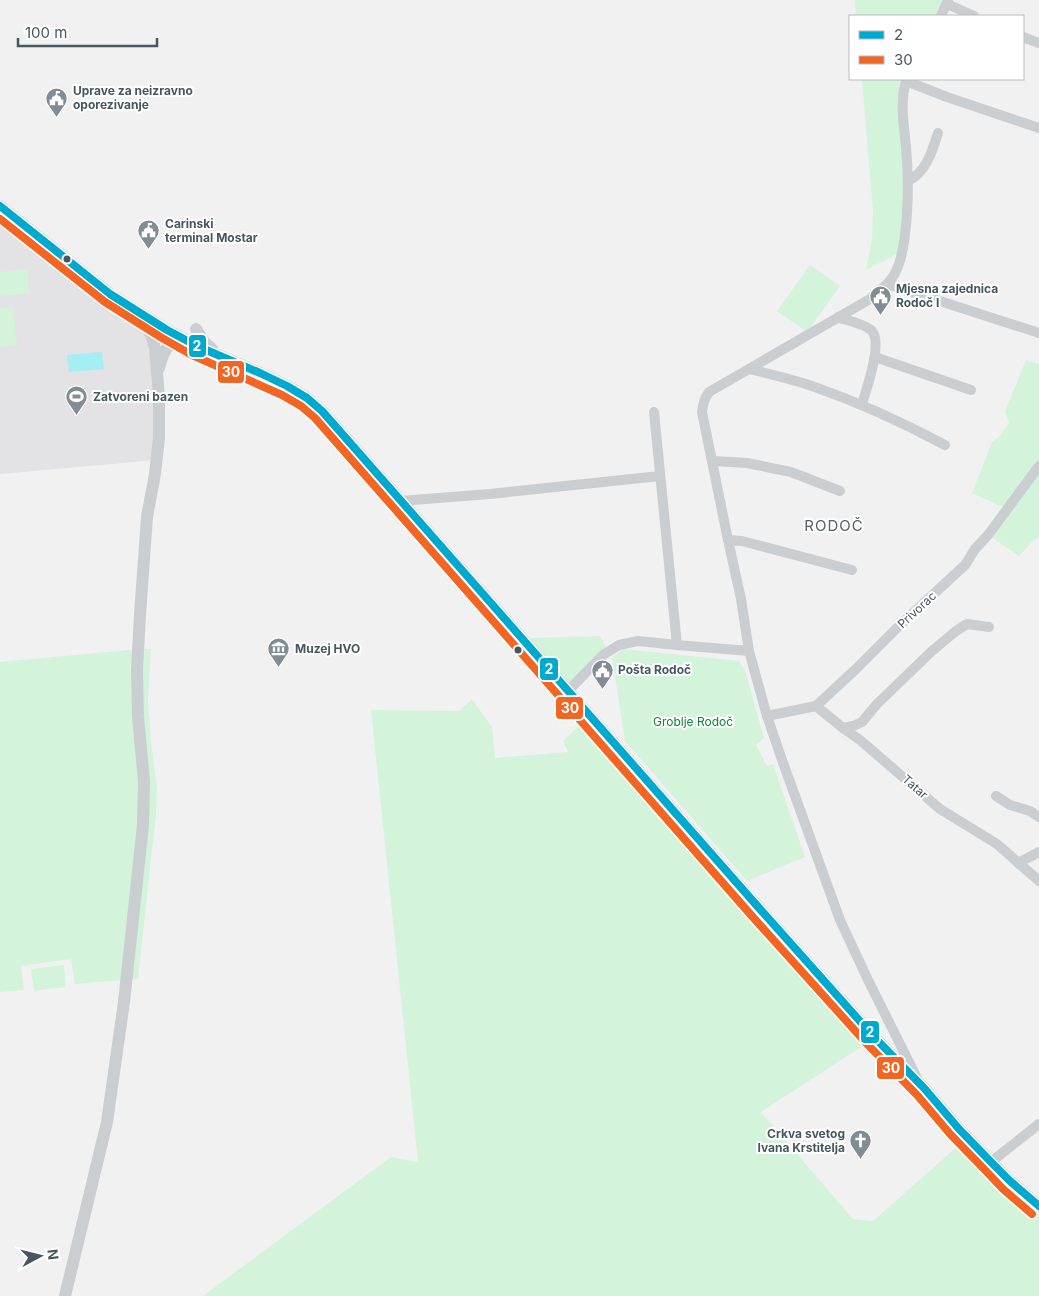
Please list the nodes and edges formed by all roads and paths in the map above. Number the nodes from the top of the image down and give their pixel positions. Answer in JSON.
{"nodes":[{"id":1,"x":947,"y":2,"type":"edge"},
{"id":2,"x":941,"y":15,"type":"edge"},
{"id":3,"x":972,"y":15,"type":"edge"},
{"id":4,"x":1024,"y":37,"type":"edge"},
{"id":5,"x":1039,"y":43,"type":"edge"},
{"id":6,"x":906,"y":80,"type":"edge"},
{"id":7,"x":1039,"y":128,"type":"edge"},
{"id":8,"x":938,"y":134,"type":"dead end"},
{"id":9,"x":908,"y":181,"type":"junction"},
{"id":10,"x":0,"y":206,"type":"edge"},
{"id":11,"x":887,"y":284,"type":"junction"},
{"id":12,"x":115,"y":297,"type":"junction"},
{"id":13,"x":838,"y":317,"type":"junction"},
{"id":14,"x":196,"y":329,"type":"dead end"},
{"id":15,"x":1039,"y":333,"type":"edge"},
{"id":16,"x":172,"y":334,"type":"junction"},
{"id":17,"x":155,"y":348,"type":"junction"},
{"id":18,"x":875,"y":357,"type":"junction"},
{"id":19,"x":224,"y":358,"type":"junction"},
{"id":20,"x":749,"y":369,"type":"junction"},
{"id":21,"x":157,"y":375,"type":"junction"},
{"id":22,"x":971,"y":390,"type":"dead end"},
{"id":23,"x":862,"y":405,"type":"junction"},
{"id":24,"x":654,"y":412,"type":"dead end"},
{"id":25,"x":945,"y":445,"type":"dead end"},
{"id":26,"x":713,"y":461,"type":"junction"},
{"id":27,"x":1039,"y":466,"type":"edge"},
{"id":28,"x":660,"y":476,"type":"junction"},
{"id":29,"x":840,"y":491,"type":"dead end"},
{"id":30,"x":400,"y":501,"type":"junction"},
{"id":31,"x":728,"y":540,"type":"junction"},
{"id":32,"x":852,"y":570,"type":"dead end"},
{"id":33,"x":989,"y":627,"type":"dead end"},
{"id":34,"x":677,"y":645,"type":"junction"},
{"id":35,"x":749,"y":651,"type":"junction"},
{"id":36,"x":568,"y":690,"type":"junction"},
{"id":37,"x":816,"y":706,"type":"junction"},
{"id":38,"x":767,"y":716,"type":"junction"},
{"id":39,"x":843,"y":728,"type":"junction"},
{"id":40,"x":996,"y":796,"type":"dead end"},
{"id":41,"x":1039,"y":817,"type":"edge"},
{"id":42,"x":1039,"y":852,"type":"edge"},
{"id":43,"x":1018,"y":863,"type":"junction"},
{"id":44,"x":1039,"y":881,"type":"edge"},
{"id":45,"x":921,"y":1085,"type":"junction"},
{"id":46,"x":1039,"y":1124,"type":"edge"},
{"id":47,"x":991,"y":1162,"type":"junction"},
{"id":48,"x":1039,"y":1206,"type":"edge"},
{"id":49,"x":65,"y":1296,"type":"edge"}],
"edges":[{"from":1,"to":2,"type":"street"},
{"from":1,"to":3,"type":"street"},
{"from":4,"to":5,"type":"street"},
{"from":6,"to":7,"type":"street"},
{"from":6,"to":9,"type":"street"},
{"from":8,"to":9,"type":"street"},
{"from":9,"to":11,"type":"street"},
{"from":10,"to":12,"type":"street"},
{"from":11,"to":13,"type":"street"},
{"from":11,"to":15,"type":"street"},
{"from":12,"to":16,"type":"street"},
{"from":12,"to":17,"type":"street"},
{"from":13,"to":18,"type":"street"},
{"from":13,"to":20,"type":"street"},
{"from":14,"to":19,"type":"street"},
{"from":16,"to":17,"type":"street"},
{"from":16,"to":19,"type":"street"},
{"from":16,"to":21,"type":"street"},
{"from":17,"to":21,"type":"street"},
{"from":18,"to":22,"type":"street"},
{"from":18,"to":23,"type":"street"},
{"from":19,"to":30,"type":"street"},
{"from":20,"to":23,"type":"street"},
{"from":20,"to":26,"type":"street"},
{"from":21,"to":49,"type":"street"},
{"from":23,"to":25,"type":"street"},
{"from":24,"to":28,"type":"street"},
{"from":26,"to":29,"type":"street"},
{"from":26,"to":31,"type":"street"},
{"from":27,"to":37,"type":"street","name":"Privorac"},
{"from":28,"to":30,"type":"street"},
{"from":28,"to":34,"type":"street"},
{"from":30,"to":36,"type":"street"},
{"from":31,"to":32,"type":"street"},
{"from":31,"to":35,"type":"street"},
{"from":33,"to":39,"type":"street"},
{"from":34,"to":35,"type":"street"},
{"from":34,"to":36,"type":"street"},
{"from":35,"to":38,"type":"street"},
{"from":36,"to":45,"type":"street"},
{"from":37,"to":38,"type":"street"},
{"from":37,"to":39,"type":"street","name":"Tatar"},
{"from":38,"to":45,"type":"street"},
{"from":39,"to":43,"type":"street","name":"Tatar"},
{"from":40,"to":41,"type":"street"},
{"from":42,"to":43,"type":"street"},
{"from":43,"to":44,"type":"street","name":"Tatar"},
{"from":45,"to":47,"type":"street"},
{"from":46,"to":47,"type":"street"},
{"from":47,"to":48,"type":"street"}]}
